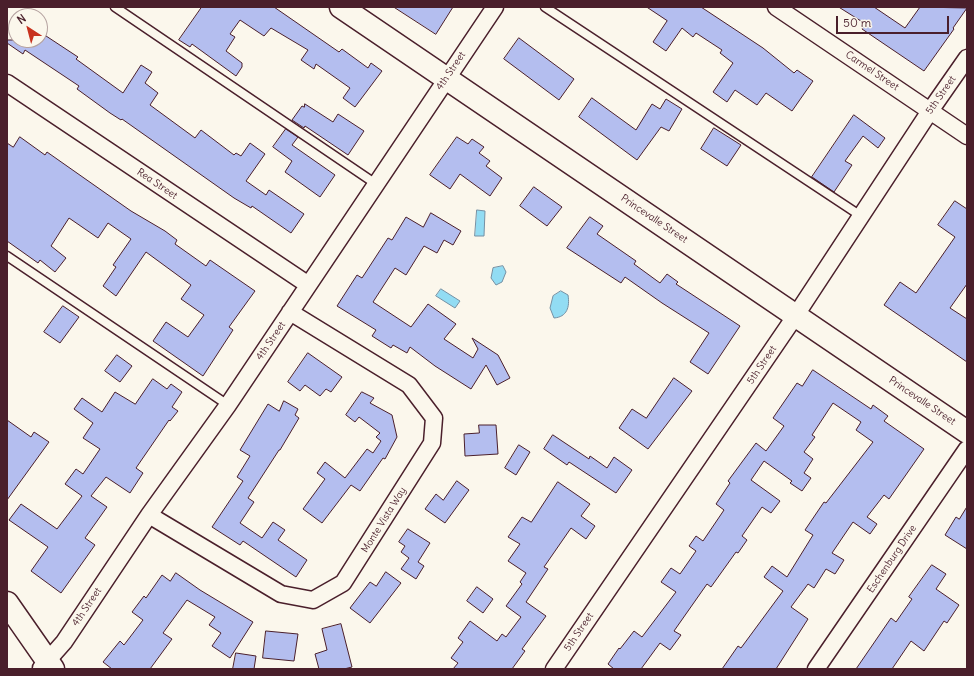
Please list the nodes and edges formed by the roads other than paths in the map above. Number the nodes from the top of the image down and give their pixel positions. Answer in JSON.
{"nodes":[{"id":1,"x":115,"y":7,"type":"edge"},
{"id":2,"x":341,"y":7,"type":"edge"},
{"id":3,"x":495,"y":7,"type":"edge"},
{"id":4,"x":546,"y":7,"type":"edge"},
{"id":5,"x":776,"y":7,"type":"edge"},
{"id":6,"x":967,"y":58,"type":"edge"},
{"id":7,"x":446,"y":79,"type":"junction"},
{"id":8,"x":7,"y":83,"type":"edge"},
{"id":9,"x":930,"y":111,"type":"junction"},
{"id":10,"x":967,"y":136,"type":"edge"},
{"id":11,"x":376,"y":184,"type":"junction"},
{"id":12,"x":861,"y":216,"type":"junction"},
{"id":13,"x":7,"y":256,"type":"edge"},
{"id":14,"x":307,"y":284,"type":"junction"},
{"id":15,"x":290,"y":312,"type":"junction"},
{"id":16,"x":796,"y":315,"type":"junction"},
{"id":17,"x":228,"y":405,"type":"junction"},
{"id":18,"x":967,"y":432,"type":"edge"},
{"id":19,"x":967,"y":449,"type":"edge"},
{"id":20,"x":149,"y":515,"type":"junction"},
{"id":21,"x":7,"y":603,"type":"edge"},
{"id":22,"x":47,"y":667,"type":"edge"},
{"id":23,"x":554,"y":669,"type":"edge"},
{"id":24,"x":816,"y":669,"type":"edge"}],
"edges":[{"from":1,"to":11,"type":"lane"},
{"from":2,"to":7,"type":"street","name":"Princevalle Street"},
{"from":3,"to":7,"type":"street","name":"4th Street"},
{"from":4,"to":12,"type":"lane"},
{"from":5,"to":9,"type":"street","name":"Carmel Street"},
{"from":6,"to":9,"type":"street","name":"5th Street"},
{"from":7,"to":11,"type":"street","name":"4th Street"},
{"from":7,"to":16,"type":"street","name":"Princevalle Street"},
{"from":8,"to":14,"type":"street","name":"Rea Street"},
{"from":9,"to":10,"type":"street","name":"Carmel Street"},
{"from":9,"to":12,"type":"street","name":"5th Street"},
{"from":11,"to":14,"type":"street","name":"4th Street"},
{"from":12,"to":16,"type":"street","name":"5th Street"},
{"from":13,"to":17,"type":"lane"},
{"from":14,"to":15,"type":"street","name":"4th Street"},
{"from":15,"to":17,"type":"street","name":"4th Street"},
{"from":15,"to":20,"type":"street","name":"Monte Vista Way"},
{"from":16,"to":18,"type":"street","name":"Princevalle Street"},
{"from":16,"to":23,"type":"street","name":"5th Street"},
{"from":17,"to":20,"type":"street","name":"4th Street"},
{"from":19,"to":24,"type":"street","name":"Eschenburg Drive"},
{"from":20,"to":22,"type":"street","name":"4th Street"},
{"from":21,"to":22,"type":"street"}]}
